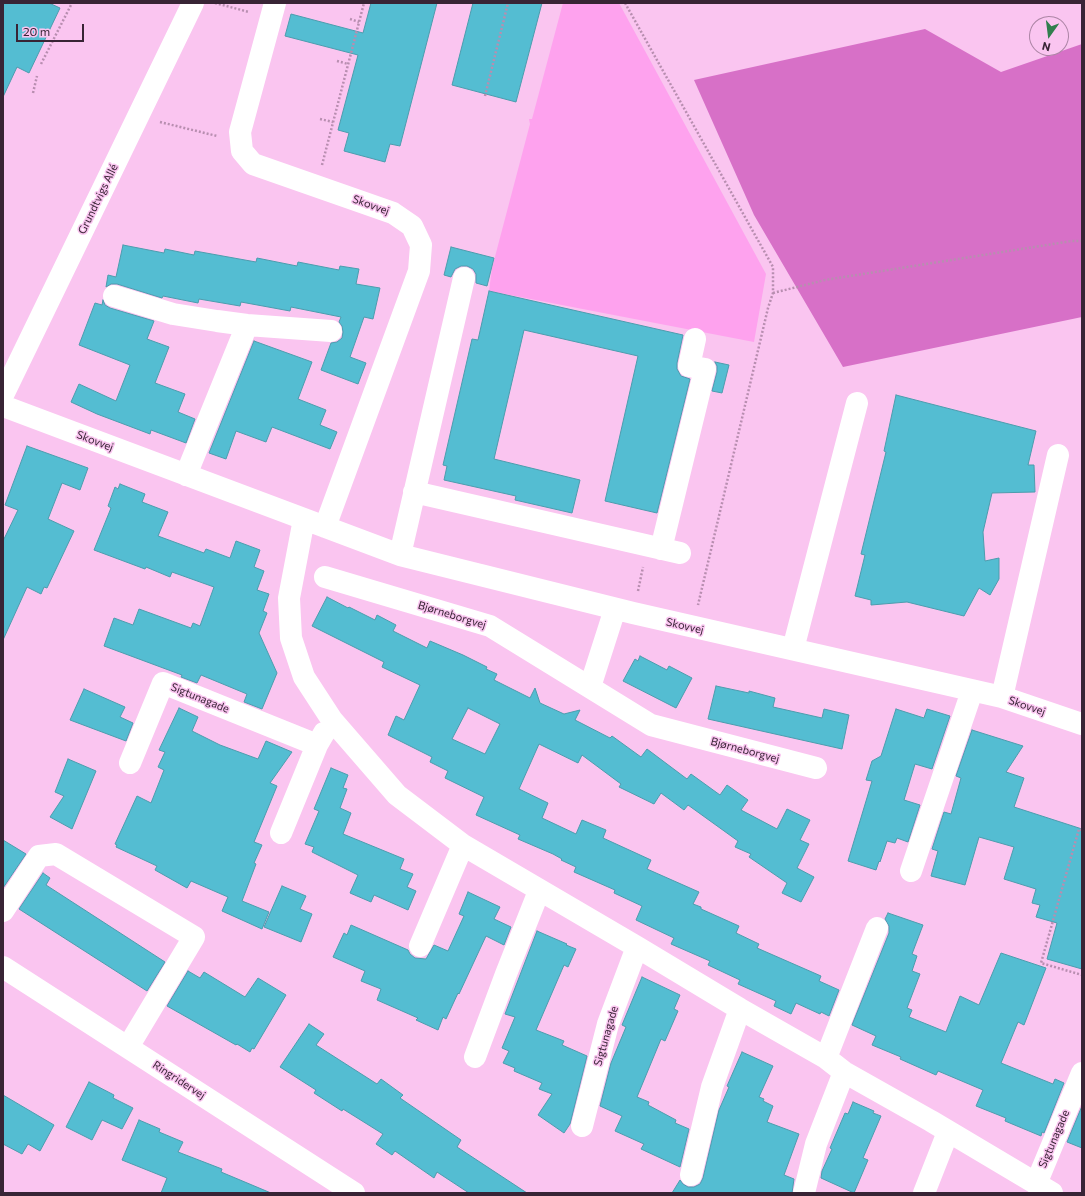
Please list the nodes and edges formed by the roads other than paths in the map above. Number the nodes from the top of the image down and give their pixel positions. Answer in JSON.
{"nodes":[{"id":1,"x":192,"y":3,"type":"edge"},
{"id":2,"x":273,"y":11,"type":"edge"},
{"id":3,"x":464,"y":278,"type":"dead end"},
{"id":4,"x":114,"y":296,"type":"dead end"},
{"id":5,"x":247,"y":325,"type":"junction"},
{"id":6,"x":331,"y":331,"type":"dead end"},
{"id":7,"x":695,"y":339,"type":"dead end"},
{"id":8,"x":3,"y":395,"type":"edge"},
{"id":9,"x":857,"y":403,"type":"dead end"},
{"id":10,"x":3,"y":406,"type":"edge"},
{"id":11,"x":1058,"y":455,"type":"dead end"},
{"id":12,"x":186,"y":475,"type":"junction"},
{"id":13,"x":414,"y":492,"type":"junction"},
{"id":14,"x":304,"y":519,"type":"junction"},
{"id":15,"x":325,"y":527,"type":"junction"},
{"id":16,"x":400,"y":554,"type":"junction"},
{"id":17,"x":325,"y":577,"type":"dead end"},
{"id":18,"x":624,"y":611,"type":"junction"},
{"id":19,"x":794,"y":649,"type":"junction"},
{"id":20,"x":590,"y":687,"type":"junction"},
{"id":21,"x":972,"y":691,"type":"junction"},
{"id":22,"x":1002,"y":697,"type":"junction"},
{"id":23,"x":332,"y":720,"type":"junction"},
{"id":24,"x":1082,"y":724,"type":"edge"},
{"id":25,"x":317,"y":745,"type":"junction"},
{"id":26,"x":130,"y":763,"type":"dead end"},
{"id":27,"x":816,"y":768,"type":"dead end"},
{"id":28,"x":281,"y":833,"type":"dead end"},
{"id":29,"x":462,"y":846,"type":"junction"},
{"id":30,"x":911,"y":871,"type":"dead end"},
{"id":31,"x":539,"y":891,"type":"junction"},
{"id":32,"x":3,"y":911,"type":"edge"},
{"id":33,"x":877,"y":928,"type":"dead end"},
{"id":34,"x":420,"y":946,"type":"dead end"},
{"id":35,"x":637,"y":947,"type":"junction"},
{"id":36,"x":3,"y":967,"type":"edge"},
{"id":37,"x":740,"y":1010,"type":"junction"},
{"id":38,"x":128,"y":1047,"type":"junction"},
{"id":39,"x":475,"y":1057,"type":"dead end"},
{"id":40,"x":826,"y":1058,"type":"junction"},
{"id":41,"x":844,"y":1072,"type":"junction"},
{"id":42,"x":1082,"y":1073,"type":"edge"},
{"id":43,"x":582,"y":1126,"type":"dead end"},
{"id":44,"x":948,"y":1132,"type":"junction"},
{"id":45,"x":691,"y":1176,"type":"dead end"},
{"id":46,"x":1044,"y":1189,"type":"edge"},
{"id":47,"x":354,"y":1193,"type":"edge"},
{"id":48,"x":804,"y":1193,"type":"edge"},
{"id":49,"x":924,"y":1193,"type":"edge"}],
"edges":[{"from":1,"to":8,"type":"street","name":"Grundtvigs Allé"},
{"from":2,"to":15,"type":"street","name":"Skovvej"},
{"from":3,"to":13,"type":"street"},
{"from":4,"to":5,"type":"street"},
{"from":5,"to":6,"type":"street"},
{"from":5,"to":12,"type":"street"},
{"from":7,"to":13,"type":"street"},
{"from":9,"to":19,"type":"street"},
{"from":10,"to":12,"type":"street","name":"Skovvej"},
{"from":11,"to":22,"type":"street"},
{"from":12,"to":14,"type":"street","name":"Skovvej"},
{"from":13,"to":16,"type":"street"},
{"from":14,"to":15,"type":"street","name":"Skovvej"},
{"from":14,"to":23,"type":"street","name":"Sigtunagade"},
{"from":15,"to":16,"type":"street","name":"Skovvej"},
{"from":16,"to":18,"type":"street","name":"Skovvej"},
{"from":17,"to":20,"type":"street","name":"Bjørneborgvej"},
{"from":18,"to":19,"type":"street","name":"Skovvej"},
{"from":18,"to":20,"type":"street"},
{"from":19,"to":21,"type":"street","name":"Skovvej"},
{"from":20,"to":27,"type":"street","name":"Bjørneborgvej"},
{"from":21,"to":22,"type":"street","name":"Skovvej"},
{"from":21,"to":30,"type":"street"},
{"from":22,"to":24,"type":"street","name":"Skovvej"},
{"from":23,"to":25,"type":"street"},
{"from":23,"to":29,"type":"street","name":"Sigtunagade"},
{"from":25,"to":26,"type":"street","name":"Sigtunagade"},
{"from":25,"to":28,"type":"street"},
{"from":29,"to":31,"type":"street","name":"Sigtunagade"},
{"from":29,"to":34,"type":"street"},
{"from":31,"to":35,"type":"street","name":"Sigtunagade"},
{"from":31,"to":39,"type":"street"},
{"from":32,"to":38,"type":"street"},
{"from":33,"to":40,"type":"street"},
{"from":35,"to":37,"type":"street","name":"Sigtunagade"},
{"from":35,"to":43,"type":"street","name":"Sigtunagade"},
{"from":36,"to":38,"type":"street","name":"Ringridervej"},
{"from":37,"to":40,"type":"street","name":"Sigtunagade"},
{"from":37,"to":45,"type":"street"},
{"from":38,"to":47,"type":"street","name":"Ringridervej"},
{"from":40,"to":41,"type":"street","name":"Sigtunagade"},
{"from":41,"to":44,"type":"street","name":"Sigtunagade"},
{"from":41,"to":48,"type":"street"},
{"from":42,"to":46,"type":"street","name":"Sigtunagade"},
{"from":44,"to":46,"type":"street","name":"Sigtunagade"},
{"from":44,"to":49,"type":"street"}]}
